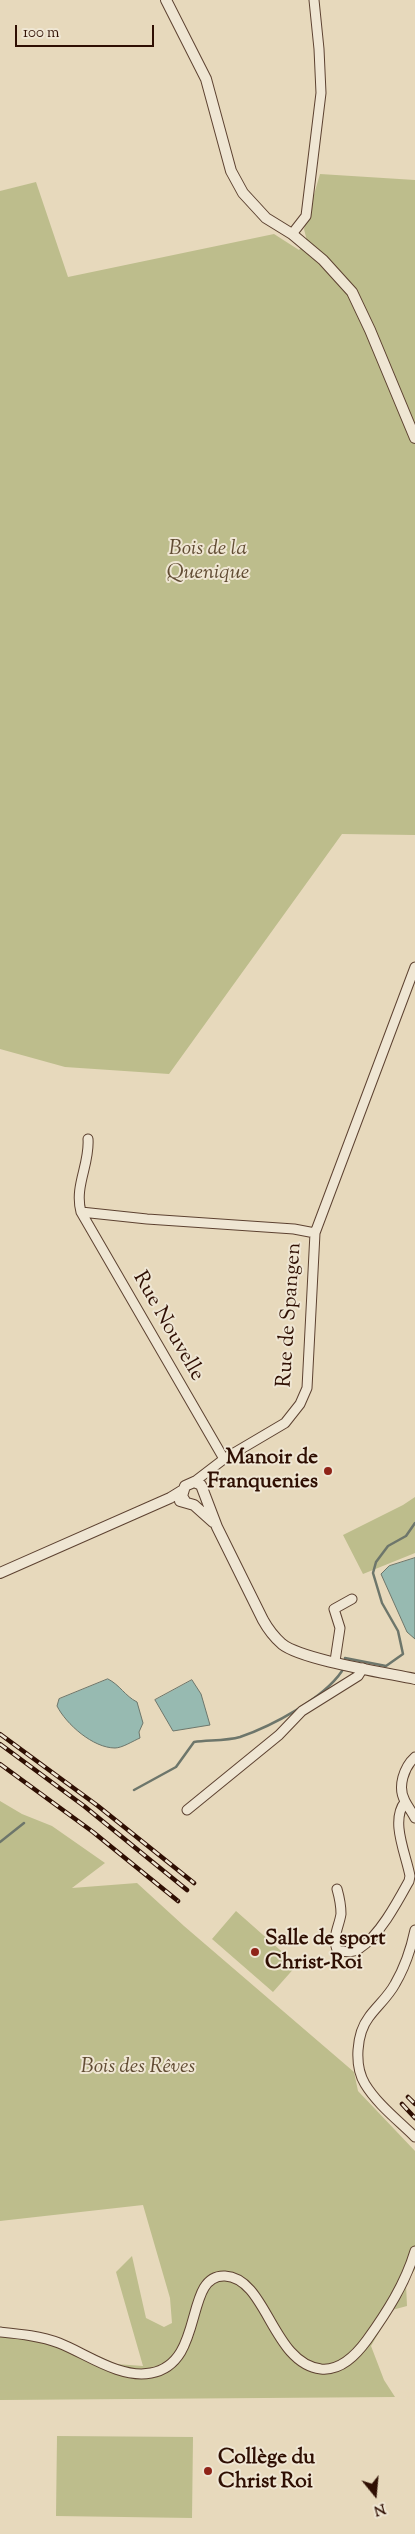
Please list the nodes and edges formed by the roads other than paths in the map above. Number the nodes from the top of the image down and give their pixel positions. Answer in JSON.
{"nodes":[{"id":1,"x":166,"y":0,"type":"edge"},
{"id":2,"x":314,"y":0,"type":"edge"},
{"id":3,"x":292,"y":234,"type":"junction"},
{"id":4,"x":415,"y":438,"type":"edge"},
{"id":5,"x":415,"y":967,"type":"edge"},
{"id":6,"x":88,"y":1139,"type":"dead end"},
{"id":7,"x":81,"y":1212,"type":"junction"},
{"id":8,"x":315,"y":1233,"type":"junction"},
{"id":9,"x":224,"y":1459,"type":"junction"},
{"id":10,"x":210,"y":1472,"type":"junction"},
{"id":11,"x":194,"y":1482,"type":"junction"},
{"id":12,"x":183,"y":1490,"type":"junction"},
{"id":13,"x":204,"y":1492,"type":"junction"},
{"id":14,"x":170,"y":1498,"type":"junction"},
{"id":15,"x":189,"y":1503,"type":"junction"},
{"id":16,"x":217,"y":1527,"type":"junction"},
{"id":17,"x":0,"y":1573,"type":"edge"},
{"id":18,"x":352,"y":1599,"type":"dead end"},
{"id":19,"x":335,"y":1661,"type":"junction"},
{"id":20,"x":362,"y":1668,"type":"junction"},
{"id":21,"x":415,"y":1679,"type":"edge"},
{"id":22,"x":415,"y":1756,"type":"edge"},
{"id":23,"x":405,"y":1802,"type":"junction"},
{"id":24,"x":187,"y":1810,"type":"dead end"},
{"id":25,"x":415,"y":1818,"type":"edge"},
{"id":26,"x":336,"y":1889,"type":"dead end"},
{"id":27,"x":415,"y":1930,"type":"edge"},
{"id":28,"x":415,"y":2137,"type":"edge"},
{"id":29,"x":415,"y":2251,"type":"edge"},
{"id":30,"x":0,"y":2332,"type":"edge"}],
"edges":[{"from":1,"to":3,"type":"street"},
{"from":2,"to":3,"type":"street"},
{"from":3,"to":4,"type":"street"},
{"from":5,"to":8,"type":"street","name":"Rue de Spangen"},
{"from":6,"to":7,"type":"street"},
{"from":7,"to":8,"type":"street"},
{"from":7,"to":9,"type":"street","name":"Rue Nouvelle"},
{"from":8,"to":9,"type":"street","name":"Rue de Spangen"},
{"from":9,"to":10,"type":"street","name":"Rue de Spangen"},
{"from":10,"to":11,"type":"street","name":"Rue de Spangen"},
{"from":10,"to":13,"type":"street","name":"Rue de Spangen"},
{"from":11,"to":12,"type":"street"},
{"from":11,"to":13,"type":"street"},
{"from":12,"to":14,"type":"street"},
{"from":12,"to":15,"type":"street"},
{"from":13,"to":15,"type":"street"},
{"from":13,"to":16,"type":"street"},
{"from":14,"to":15,"type":"street"},
{"from":14,"to":17,"type":"street"},
{"from":15,"to":16,"type":"street"},
{"from":16,"to":19,"type":"street"},
{"from":18,"to":19,"type":"street"},
{"from":19,"to":20,"type":"street"},
{"from":20,"to":21,"type":"street"},
{"from":20,"to":24,"type":"street"},
{"from":22,"to":23,"type":"street"},
{"from":23,"to":25,"type":"street"},
{"from":23,"to":26,"type":"street"},
{"from":27,"to":28,"type":"street"},
{"from":29,"to":30,"type":"street"}]}
